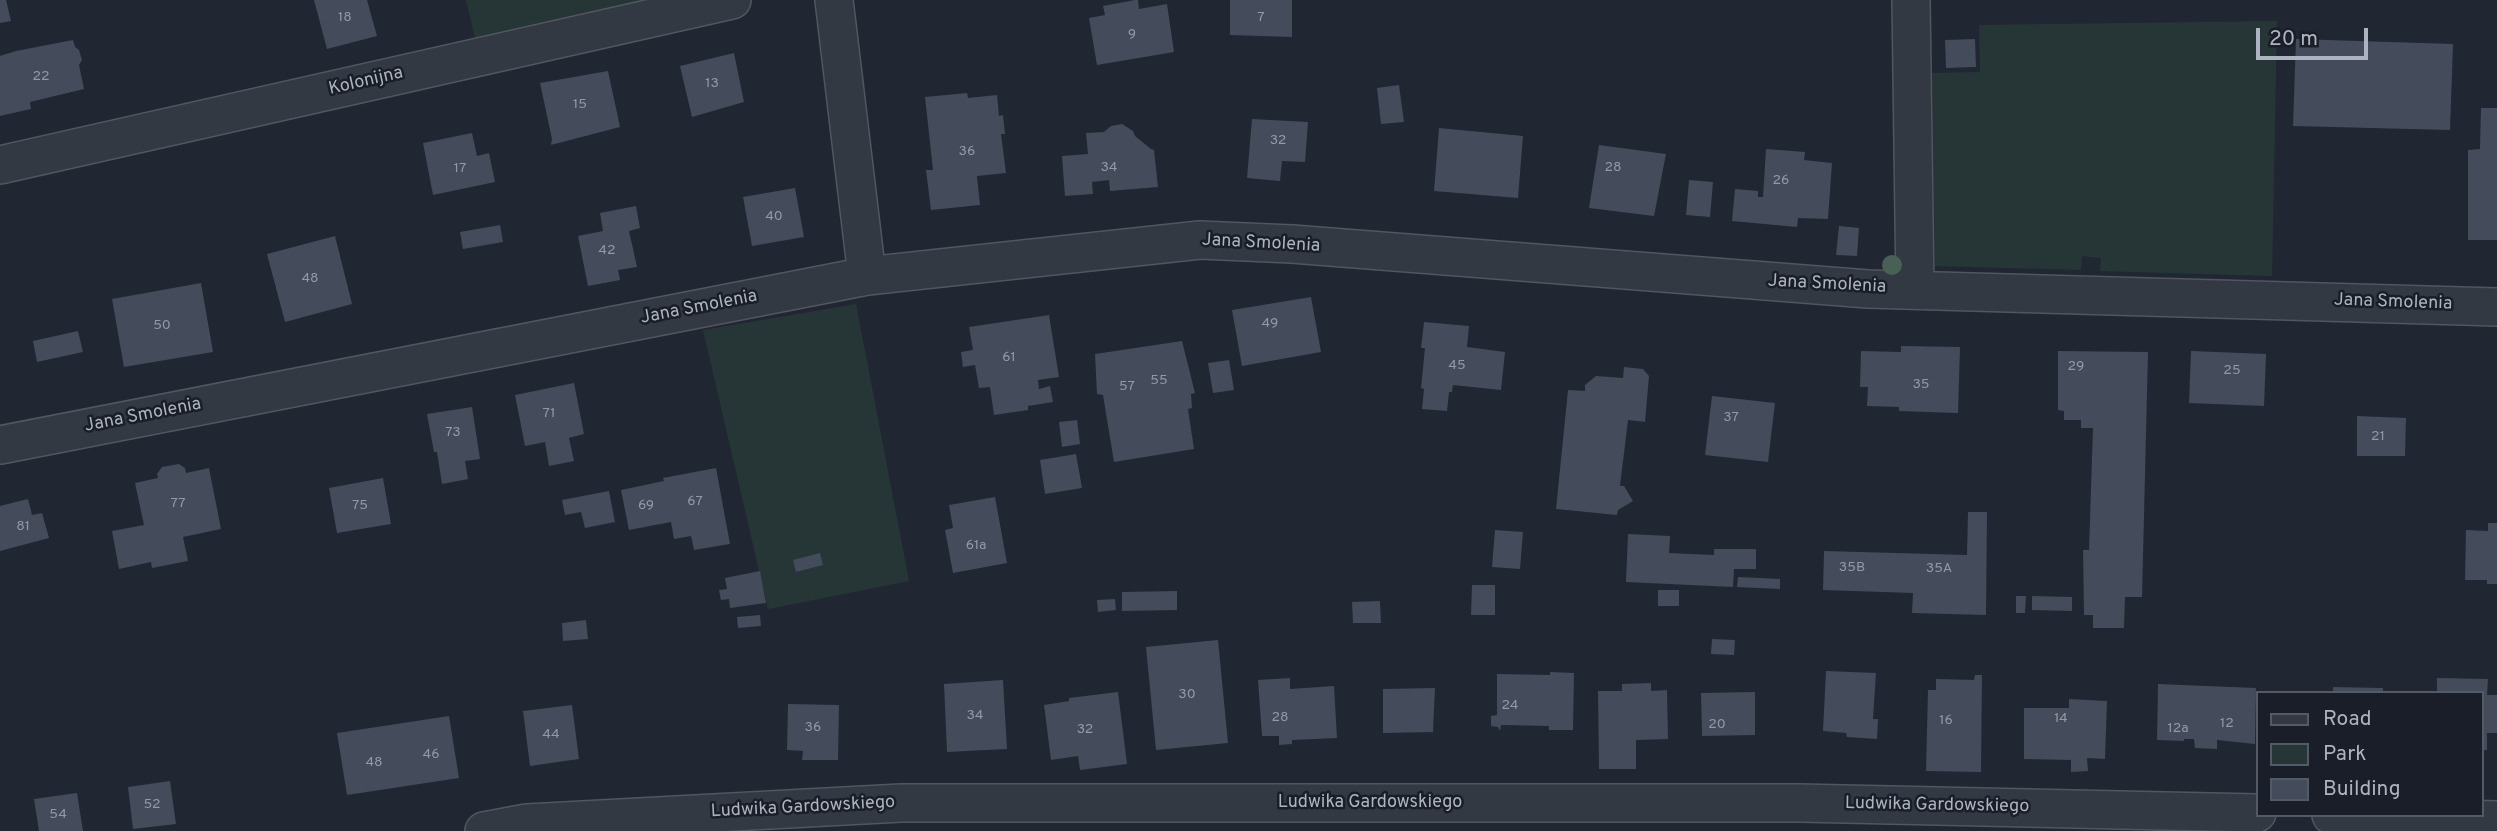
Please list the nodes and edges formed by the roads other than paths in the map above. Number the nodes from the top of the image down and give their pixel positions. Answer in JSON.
{"nodes":[{"id":1,"x":732,"y":0,"type":"edge"},
{"id":2,"x":834,"y":0,"type":"edge"},
{"id":3,"x":1912,"y":0,"type":"edge"},
{"id":4,"x":0,"y":165,"type":"edge"},
{"id":5,"x":867,"y":276,"type":"junction"},
{"id":6,"x":1915,"y":290,"type":"junction"},
{"id":7,"x":2497,"y":307,"type":"edge"},
{"id":8,"x":0,"y":445,"type":"edge"},
{"id":9,"x":2256,"y":813,"type":"edge"},
{"id":10,"x":892,"y":817,"type":"edge"},
{"id":11,"x":2397,"y":817,"type":"edge"},
{"id":12,"x":2497,"y":820,"type":"edge"},
{"id":13,"x":484,"y":831,"type":"edge"}],
"edges":[{"from":1,"to":4,"type":"street","name":"Kolonijna"},
{"from":2,"to":5,"type":"street"},
{"from":3,"to":6,"type":"street"},
{"from":5,"to":6,"type":"street","name":"Jana Smolenia"},
{"from":5,"to":8,"type":"street","name":"Jana Smolenia"},
{"from":6,"to":7,"type":"street","name":"Jana Smolenia"},
{"from":9,"to":10,"type":"street","name":"Ludwika Gardowskiego"},
{"from":10,"to":13,"type":"street","name":"Ludwika Gardowskiego"},
{"from":11,"to":12,"type":"street"}]}
